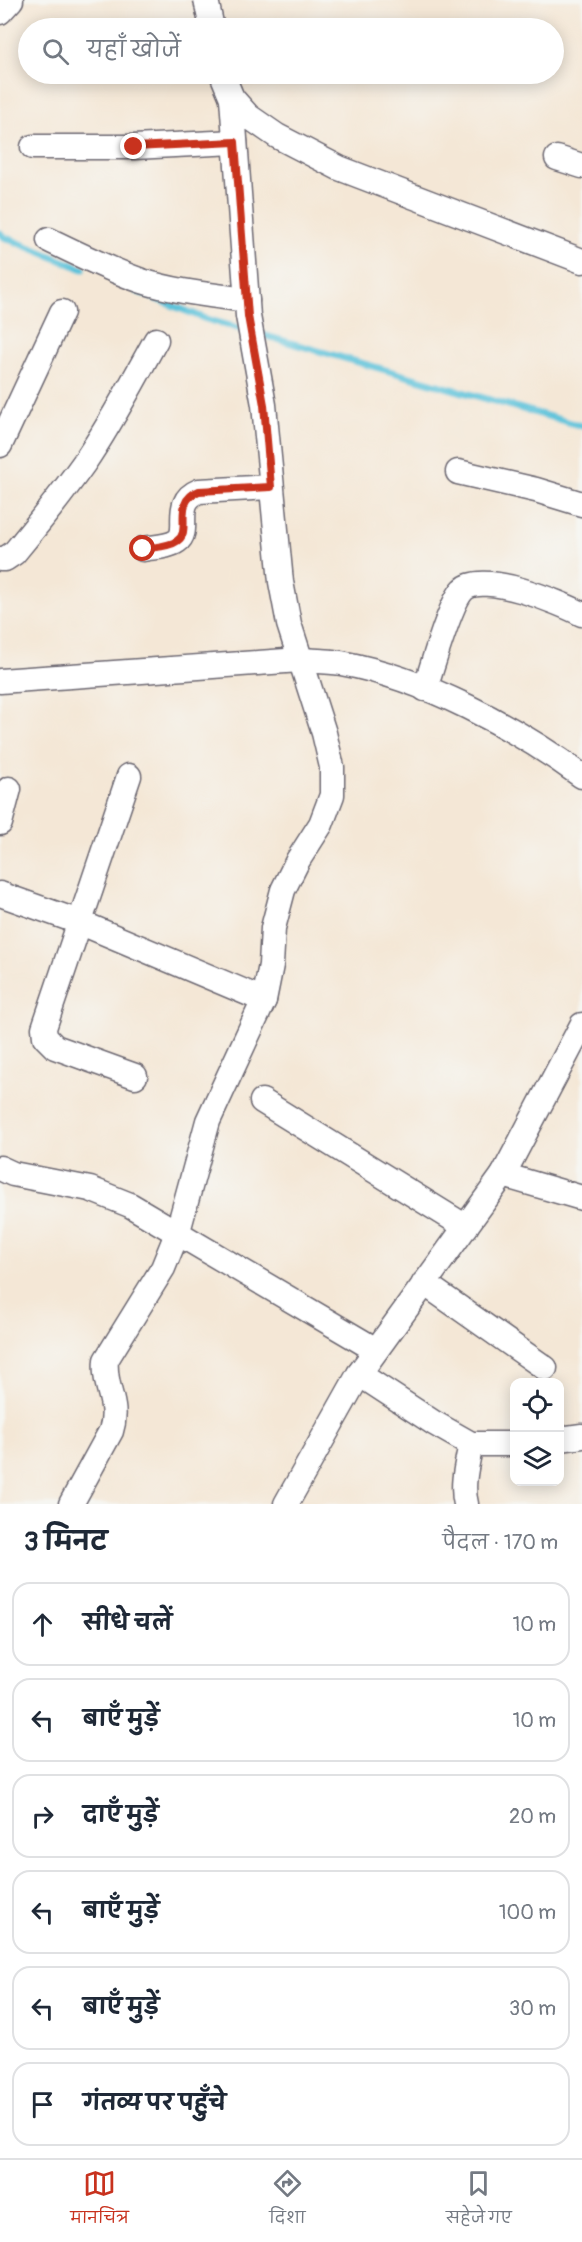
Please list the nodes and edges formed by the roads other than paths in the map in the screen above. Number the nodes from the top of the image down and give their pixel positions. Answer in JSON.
{"nodes":[{"id":1,"x":11,"y":0,"type":"edge"},
{"id":2,"x":206,"y":0,"type":"edge"},
{"id":3,"x":0,"y":12,"type":"edge"},
{"id":4,"x":210,"y":18,"type":"edge"},
{"id":5,"x":226,"y":84,"type":"edge"},
{"id":6,"x":232,"y":98,"type":"junction"},
{"id":7,"x":235,"y":142,"type":"junction"},
{"id":8,"x":33,"y":147,"type":"dead end"},
{"id":9,"x":557,"y":158,"type":"dead end"},
{"id":10,"x":582,"y":166,"type":"edge"},
{"id":11,"x":49,"y":240,"type":"dead end"},
{"id":12,"x":582,"y":261,"type":"edge"},
{"id":13,"x":247,"y":308,"type":"junction"},
{"id":14,"x":62,"y":312,"type":"dead end"},
{"id":15,"x":156,"y":340,"type":"dead end"},
{"id":16,"x":0,"y":445,"type":"edge"},
{"id":17,"x":458,"y":472,"type":"dead end"},
{"id":18,"x":271,"y":487,"type":"junction"},
{"id":19,"x":582,"y":504,"type":"edge"},
{"id":20,"x":143,"y":549,"type":"dead end"},
{"id":21,"x":0,"y":559,"type":"edge"},
{"id":22,"x":582,"y":614,"type":"edge"},
{"id":23,"x":300,"y":660,"type":"junction"},
{"id":24,"x":0,"y":681,"type":"edge"},
{"id":25,"x":425,"y":689,"type":"junction"},
{"id":26,"x":129,"y":776,"type":"dead end"},
{"id":27,"x":582,"y":776,"type":"edge"},
{"id":28,"x":9,"y":789,"type":"dead end"},
{"id":29,"x":0,"y":823,"type":"edge"},
{"id":30,"x":0,"y":894,"type":"edge"},
{"id":31,"x":79,"y":922,"type":"junction"},
{"id":32,"x":264,"y":1000,"type":"junction"},
{"id":33,"x":582,"y":1025,"type":"edge"},
{"id":34,"x":135,"y":1076,"type":"dead end"},
{"id":35,"x":262,"y":1101,"type":"dead end"},
{"id":36,"x":503,"y":1175,"type":"junction"},
{"id":37,"x":4,"y":1176,"type":"edge"},
{"id":38,"x":582,"y":1198,"type":"edge"},
{"id":39,"x":466,"y":1227,"type":"junction"},
{"id":40,"x":178,"y":1232,"type":"junction"},
{"id":41,"x":424,"y":1283,"type":"junction"},
{"id":42,"x":376,"y":1350,"type":"junction"},
{"id":43,"x":545,"y":1368,"type":"dead end"},
{"id":44,"x":359,"y":1374,"type":"junction"},
{"id":45,"x":582,"y":1436,"type":"edge"},
{"id":46,"x":564,"y":1438,"type":"edge"},
{"id":47,"x":471,"y":1444,"type":"junction"},
{"id":48,"x":510,"y":1444,"type":"edge"},
{"id":49,"x":71,"y":1504,"type":"edge"},
{"id":50,"x":286,"y":1504,"type":"edge"},
{"id":51,"x":466,"y":1504,"type":"edge"}],
"edges":[{"from":1,"to":3,"type":"street"},
{"from":2,"to":4,"type":"street"},
{"from":5,"to":6,"type":"street"},
{"from":6,"to":7,"type":"street"},
{"from":6,"to":12,"type":"street"},
{"from":7,"to":8,"type":"street"},
{"from":7,"to":13,"type":"street"},
{"from":9,"to":10,"type":"street"},
{"from":11,"to":13,"type":"street"},
{"from":13,"to":18,"type":"street"},
{"from":14,"to":16,"type":"street"},
{"from":15,"to":21,"type":"street"},
{"from":17,"to":19,"type":"street"},
{"from":18,"to":20,"type":"street"},
{"from":18,"to":23,"type":"street"},
{"from":22,"to":25,"type":"street"},
{"from":23,"to":24,"type":"street"},
{"from":23,"to":25,"type":"street"},
{"from":23,"to":32,"type":"street"},
{"from":25,"to":27,"type":"street"},
{"from":26,"to":31,"type":"street"},
{"from":28,"to":29,"type":"street"},
{"from":30,"to":31,"type":"street"},
{"from":31,"to":32,"type":"street"},
{"from":31,"to":34,"type":"street"},
{"from":32,"to":40,"type":"street"},
{"from":33,"to":36,"type":"street"},
{"from":35,"to":39,"type":"street"},
{"from":36,"to":38,"type":"street"},
{"from":36,"to":39,"type":"street"},
{"from":37,"to":40,"type":"street"},
{"from":39,"to":41,"type":"street"},
{"from":40,"to":42,"type":"street"},
{"from":40,"to":49,"type":"street"},
{"from":41,"to":42,"type":"street"},
{"from":41,"to":43,"type":"street"},
{"from":42,"to":44,"type":"street"},
{"from":44,"to":47,"type":"street"},
{"from":44,"to":50,"type":"street"},
{"from":45,"to":46,"type":"street"},
{"from":47,"to":48,"type":"street"},
{"from":47,"to":51,"type":"street"}]}
